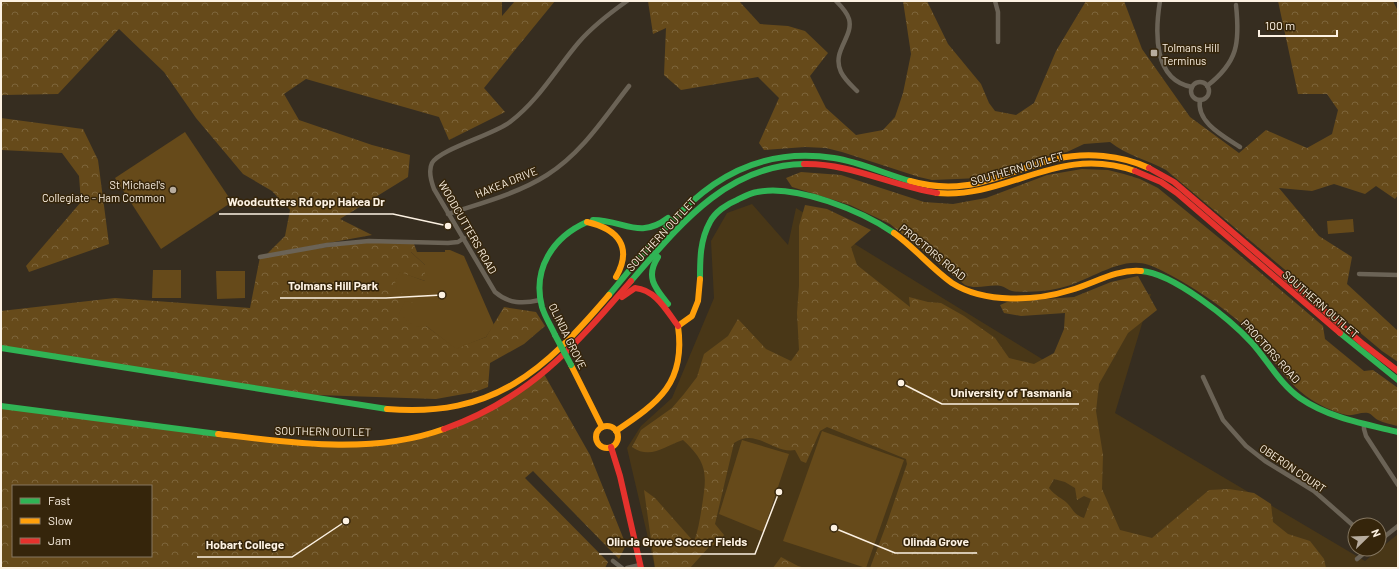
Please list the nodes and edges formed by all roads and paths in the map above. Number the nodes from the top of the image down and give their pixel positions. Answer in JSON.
{"nodes":[{"id":1,"x":627,"y":1,"type":"edge"},
{"id":2,"x":836,"y":1,"type":"edge"},
{"id":3,"x":995,"y":1,"type":"edge"},
{"id":4,"x":1160,"y":1,"type":"edge"},
{"id":5,"x":1236,"y":5,"type":"dead end"},
{"id":6,"x":998,"y":42,"type":"dead end"},
{"id":7,"x":629,"y":86,"type":"dead end"},
{"id":8,"x":1207,"y":86,"type":"junction"},
{"id":9,"x":1192,"y":87,"type":"junction"},
{"id":10,"x":857,"y":91,"type":"dead end"},
{"id":11,"x":1200,"y":100,"type":"junction"},
{"id":12,"x":1240,"y":147,"type":"dead end"},
{"id":13,"x":702,"y":192,"type":"junction"},
{"id":14,"x":713,"y":196,"type":"junction"},
{"id":15,"x":448,"y":214,"type":"junction"},
{"id":16,"x":586,"y":222,"type":"junction"},
{"id":17,"x":464,"y":238,"type":"junction"},
{"id":18,"x":260,"y":257,"type":"dead end"},
{"id":19,"x":1359,"y":274,"type":"dead end"},
{"id":20,"x":1398,"y":275,"type":"edge"},
{"id":21,"x":540,"y":300,"type":"junction"},
{"id":22,"x":678,"y":326,"type":"junction"},
{"id":23,"x":1,"y":348,"type":"edge"},
{"id":24,"x":1398,"y":371,"type":"edge"},
{"id":25,"x":1203,"y":377,"type":"dead end"},
{"id":26,"x":1398,"y":380,"type":"edge"},
{"id":27,"x":525,"y":388,"type":"junction"},
{"id":28,"x":361,"y":405,"type":"junction"},
{"id":29,"x":1,"y":406,"type":"edge"},
{"id":30,"x":1364,"y":424,"type":"junction"},
{"id":31,"x":602,"y":427,"type":"junction"},
{"id":32,"x":616,"y":432,"type":"junction"},
{"id":33,"x":1398,"y":432,"type":"edge"},
{"id":34,"x":611,"y":447,"type":"junction"},
{"id":35,"x":1398,"y":485,"type":"edge"},
{"id":36,"x":1347,"y":520,"type":"edge"},
{"id":37,"x":1398,"y":526,"type":"edge"},
{"id":38,"x":1387,"y":535,"type":"edge"},
{"id":39,"x":1359,"y":557,"type":"edge"},
{"id":40,"x":1357,"y":559,"type":"dead end"},
{"id":41,"x":613,"y":561,"type":"dead end"},
{"id":42,"x":641,"y":567,"type":"edge"},
{"id":43,"x":622,"y":568,"type":"edge"},
{"id":44,"x":627,"y":568,"type":"edge"}],
"edges":[{"from":1,"to":15,"type":"street","name":"WOODCUTTERS ROAD"},
{"from":2,"to":10,"type":"street"},
{"from":3,"to":6,"type":"street"},
{"from":4,"to":9,"type":"street"},
{"from":5,"to":8,"type":"street"},
{"from":7,"to":15,"type":"street","name":"HAKEA DRIVE"},
{"from":8,"to":9,"type":"street"},
{"from":8,"to":11,"type":"street"},
{"from":9,"to":11,"type":"street"},
{"from":11,"to":12,"type":"street"},
{"from":13,"to":16,"type":"main road"},
{"from":13,"to":24,"type":"main road","name":"SOUTHERN OUTLET"},
{"from":13,"to":28,"type":"main road","name":"SOUTHERN OUTLET"},
{"from":14,"to":22,"type":"main road"},
{"from":14,"to":26,"type":"main road","name":"SOUTHERN OUTLET"},
{"from":14,"to":27,"type":"main road","name":"SOUTHERN OUTLET"},
{"from":15,"to":17,"type":"street","name":"WOODCUTTERS ROAD"},
{"from":16,"to":21,"type":"main road","name":"OLINDA GROVE"},
{"from":16,"to":28,"type":"main road"},
{"from":17,"to":18,"type":"street"},
{"from":17,"to":21,"type":"street","name":"WOODCUTTERS ROAD"},
{"from":19,"to":20,"type":"street"},
{"from":21,"to":31,"type":"main road","name":"OLINDA GROVE","bridge":true},
{"from":22,"to":27,"type":"main road"},
{"from":22,"to":30,"type":"main road","name":"PROCTORS ROAD"},
{"from":22,"to":32,"type":"main road"},
{"from":23,"to":28,"type":"main road","name":"SOUTHERN OUTLET"},
{"from":25,"to":36,"type":"street","name":"OBERON COURT"},
{"from":27,"to":29,"type":"main road","name":"SOUTHERN OUTLET"},
{"from":30,"to":33,"type":"main road","name":"PROCTORS ROAD"},
{"from":30,"to":35,"type":"street"},
{"from":31,"to":32,"type":"main road"},
{"from":31,"to":34,"type":"main road"},
{"from":32,"to":34,"type":"main road"},
{"from":34,"to":42,"type":"main road"},
{"from":37,"to":38,"type":"street"},
{"from":39,"to":40,"type":"street"},
{"from":41,"to":43,"type":"street"},
{"from":42,"to":44,"type":"street"}]}
